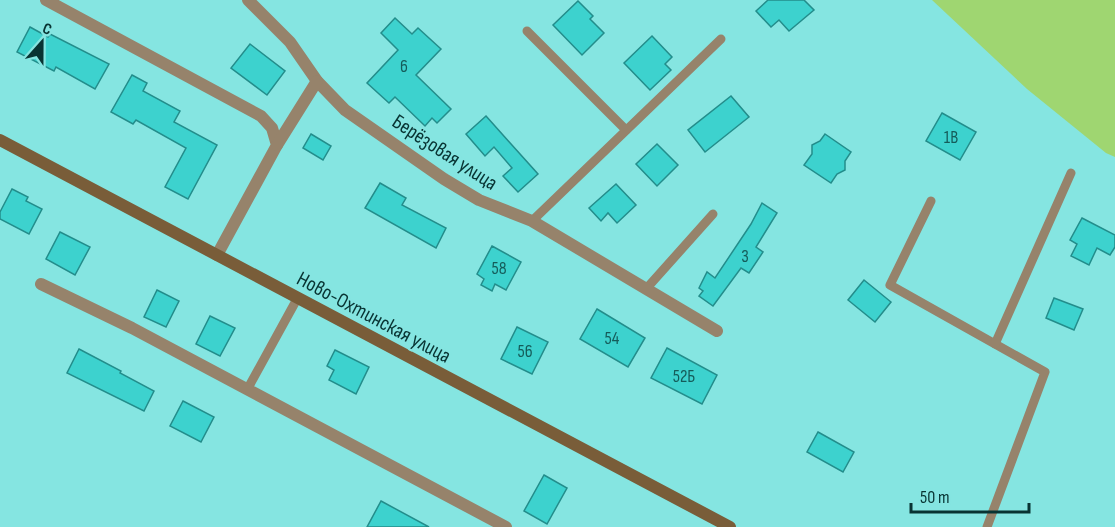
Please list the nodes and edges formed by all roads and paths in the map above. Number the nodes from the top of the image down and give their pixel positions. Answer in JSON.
{"nodes":[{"id":1,"x":46,"y":0,"type":"edge"},
{"id":2,"x":248,"y":0,"type":"edge"},
{"id":3,"x":527,"y":31,"type":"dead end"},
{"id":4,"x":721,"y":39,"type":"dead end"},
{"id":5,"x":317,"y":81,"type":"junction"},
{"id":6,"x":626,"y":130,"type":"junction"},
{"id":7,"x":0,"y":140,"type":"edge"},
{"id":8,"x":277,"y":145,"type":"junction"},
{"id":9,"x":1071,"y":172,"type":"dead end"},
{"id":10,"x":931,"y":201,"type":"dead end"},
{"id":11,"x":714,"y":214,"type":"dead end"},
{"id":12,"x":532,"y":221,"type":"junction"},
{"id":13,"x":216,"y":255,"type":"junction"},
{"id":14,"x":41,"y":284,"type":"dead end"},
{"id":15,"x":646,"y":289,"type":"junction"},
{"id":16,"x":297,"y":299,"type":"junction"},
{"id":17,"x":717,"y":331,"type":"dead end"},
{"id":18,"x":995,"y":344,"type":"junction"},
{"id":19,"x":247,"y":390,"type":"junction"},
{"id":20,"x":506,"y":527,"type":"edge"},
{"id":21,"x":730,"y":527,"type":"edge"},
{"id":22,"x":987,"y":527,"type":"edge"}],
"edges":[{"from":1,"to":8,"type":"street"},
{"from":2,"to":5,"type":"street","name":"Берёзовая улица"},
{"from":3,"to":6,"type":"lane"},
{"from":4,"to":6,"type":"lane"},
{"from":5,"to":8,"type":"street"},
{"from":5,"to":12,"type":"street","name":"Берёзовая улица"},
{"from":6,"to":12,"type":"lane"},
{"from":7,"to":13,"type":"street","name":"Ново-Охтинская улица"},
{"from":8,"to":13,"type":"street"},
{"from":9,"to":18,"type":"lane"},
{"from":10,"to":18,"type":"lane"},
{"from":11,"to":15,"type":"lane"},
{"from":12,"to":15,"type":"street","name":"Берёзовая улица"},
{"from":13,"to":16,"type":"street","name":"Ново-Охтинская улица"},
{"from":14,"to":19,"type":"street"},
{"from":15,"to":17,"type":"street","name":"Берёзовая улица"},
{"from":16,"to":19,"type":"lane"},
{"from":16,"to":21,"type":"street","name":"Ново-Охтинская улица"},
{"from":18,"to":22,"type":"lane"},
{"from":19,"to":20,"type":"street"}]}
